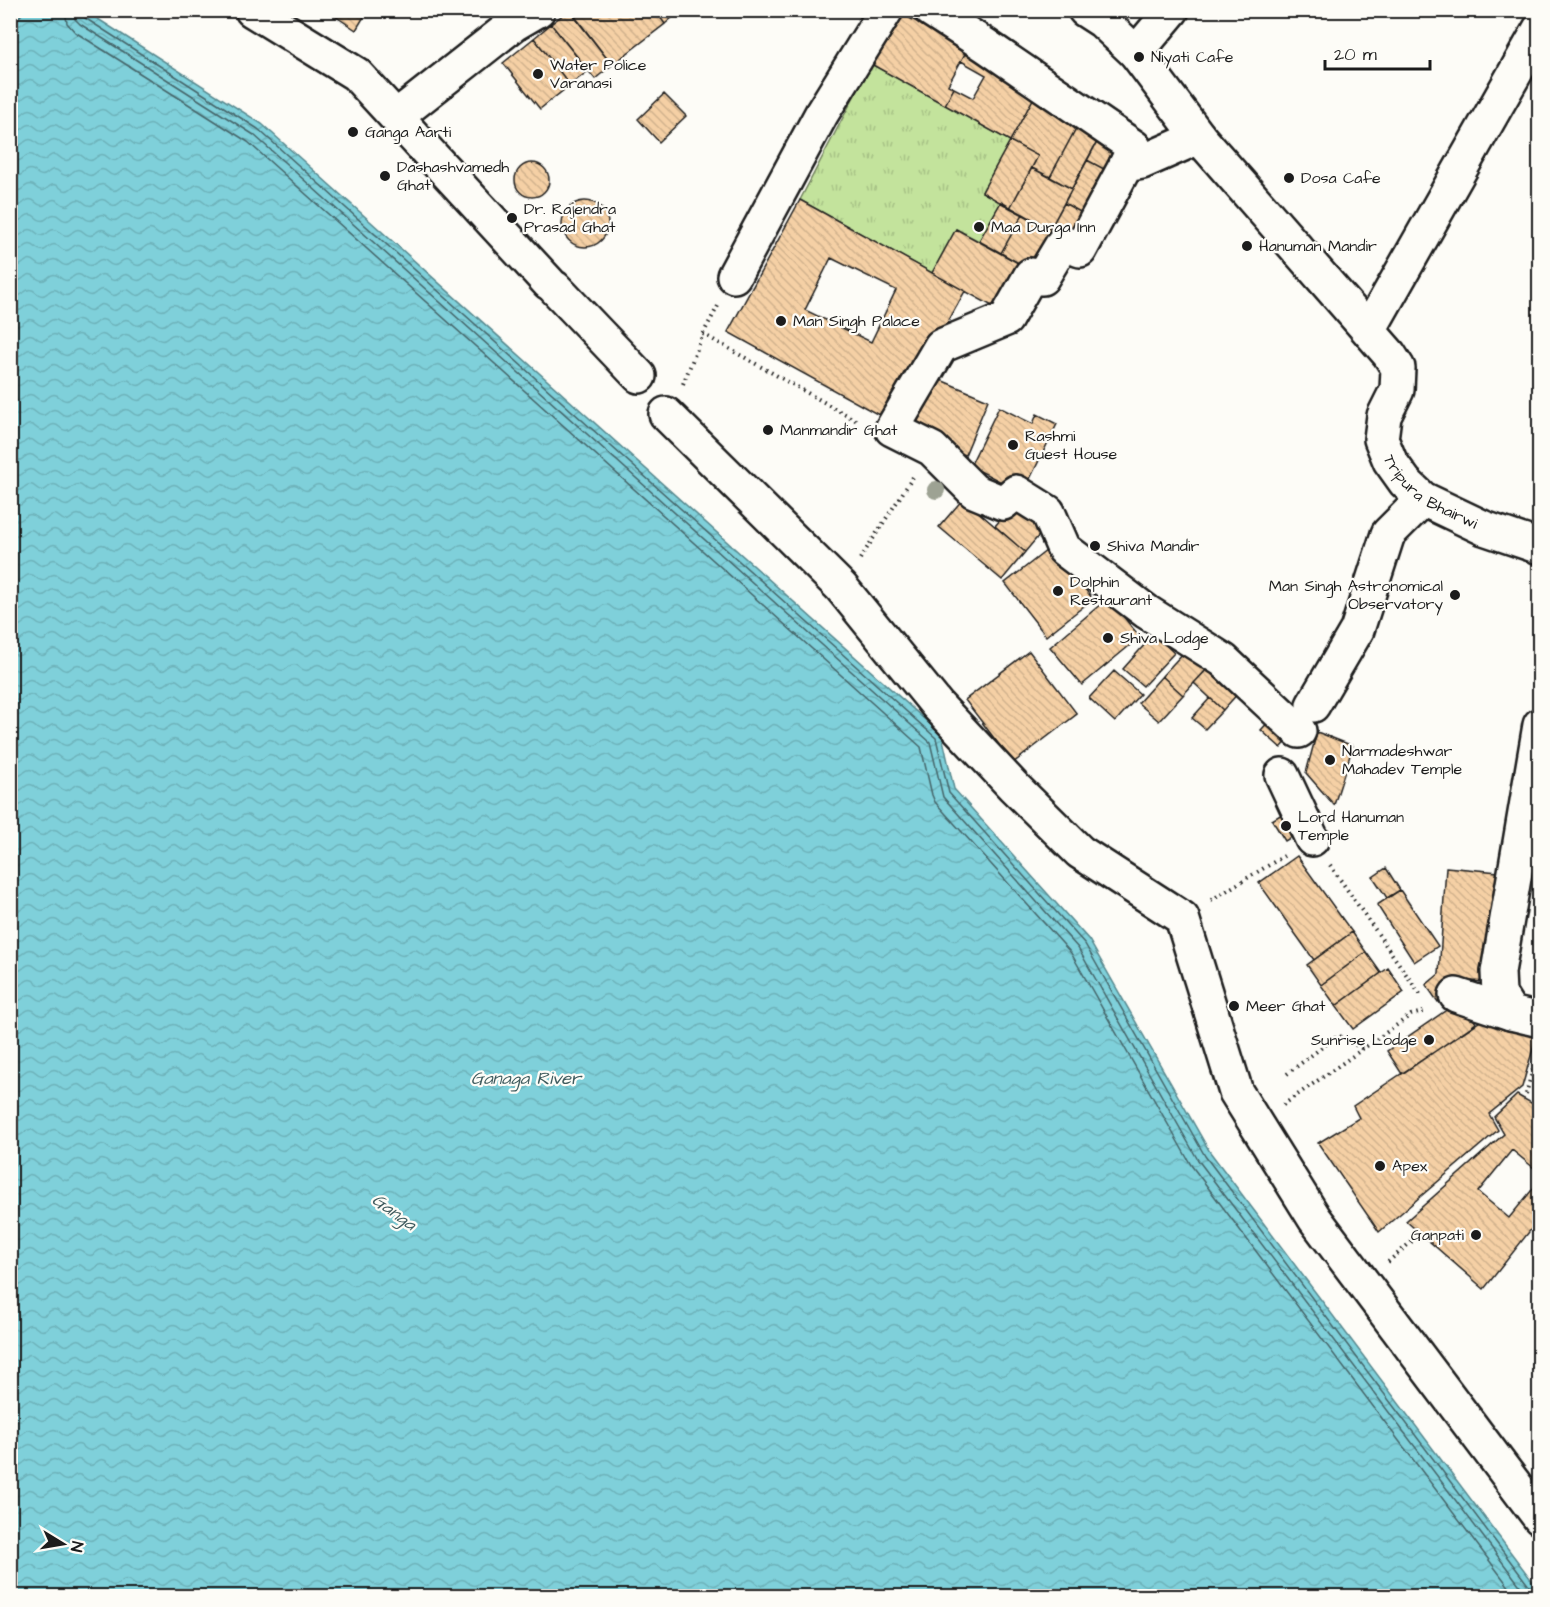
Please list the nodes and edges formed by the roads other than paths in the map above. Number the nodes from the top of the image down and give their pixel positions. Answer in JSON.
{"nodes":[{"id":1,"x":252,"y":10,"type":"edge"},
{"id":2,"x":886,"y":10,"type":"edge"},
{"id":3,"x":931,"y":10,"type":"edge"},
{"id":4,"x":1085,"y":10,"type":"edge"},
{"id":5,"x":1172,"y":10,"type":"edge"},
{"id":6,"x":526,"y":17,"type":"edge"},
{"id":7,"x":1539,"y":29,"type":"edge"},
{"id":8,"x":1136,"y":52,"type":"junction"},
{"id":9,"x":396,"y":117,"type":"junction"},
{"id":10,"x":1199,"y":137,"type":"junction"},
{"id":11,"x":1126,"y":165,"type":"junction"},
{"id":12,"x":734,"y":276,"type":"road end"},
{"id":13,"x":1369,"y":330,"type":"junction"},
{"id":14,"x":1423,"y":500,"type":"junction"},
{"id":15,"x":1539,"y":547,"type":"edge"},
{"id":16,"x":1539,"y":725,"type":"edge"},
{"id":17,"x":1282,"y":775,"type":"dead end"},
{"id":18,"x":1312,"y":839,"type":"road end"},
{"id":19,"x":1456,"y":995,"type":"dead end"},
{"id":20,"x":1525,"y":1017,"type":"edge"},
{"id":21,"x":1539,"y":1518,"type":"edge"}],
"edges":[{"from":1,"to":9,"type":"street"},
{"from":2,"to":12,"type":"street"},
{"from":3,"to":11,"type":"street"},
{"from":4,"to":8,"type":"street"},
{"from":5,"to":8,"type":"street"},
{"from":6,"to":9,"type":"street"},
{"from":7,"to":13,"type":"street"},
{"from":8,"to":10,"type":"street"},
{"from":9,"to":21,"type":"street"},
{"from":10,"to":11,"type":"street"},
{"from":10,"to":13,"type":"street"},
{"from":11,"to":14,"type":"street"},
{"from":13,"to":14,"type":"street","name":"Tripura Bhairwi"},
{"from":14,"to":15,"type":"street","name":"Tripura Bhairwi"},
{"from":16,"to":20,"type":"street"},
{"from":17,"to":18,"type":"street"},
{"from":19,"to":20,"type":"street"}]}
